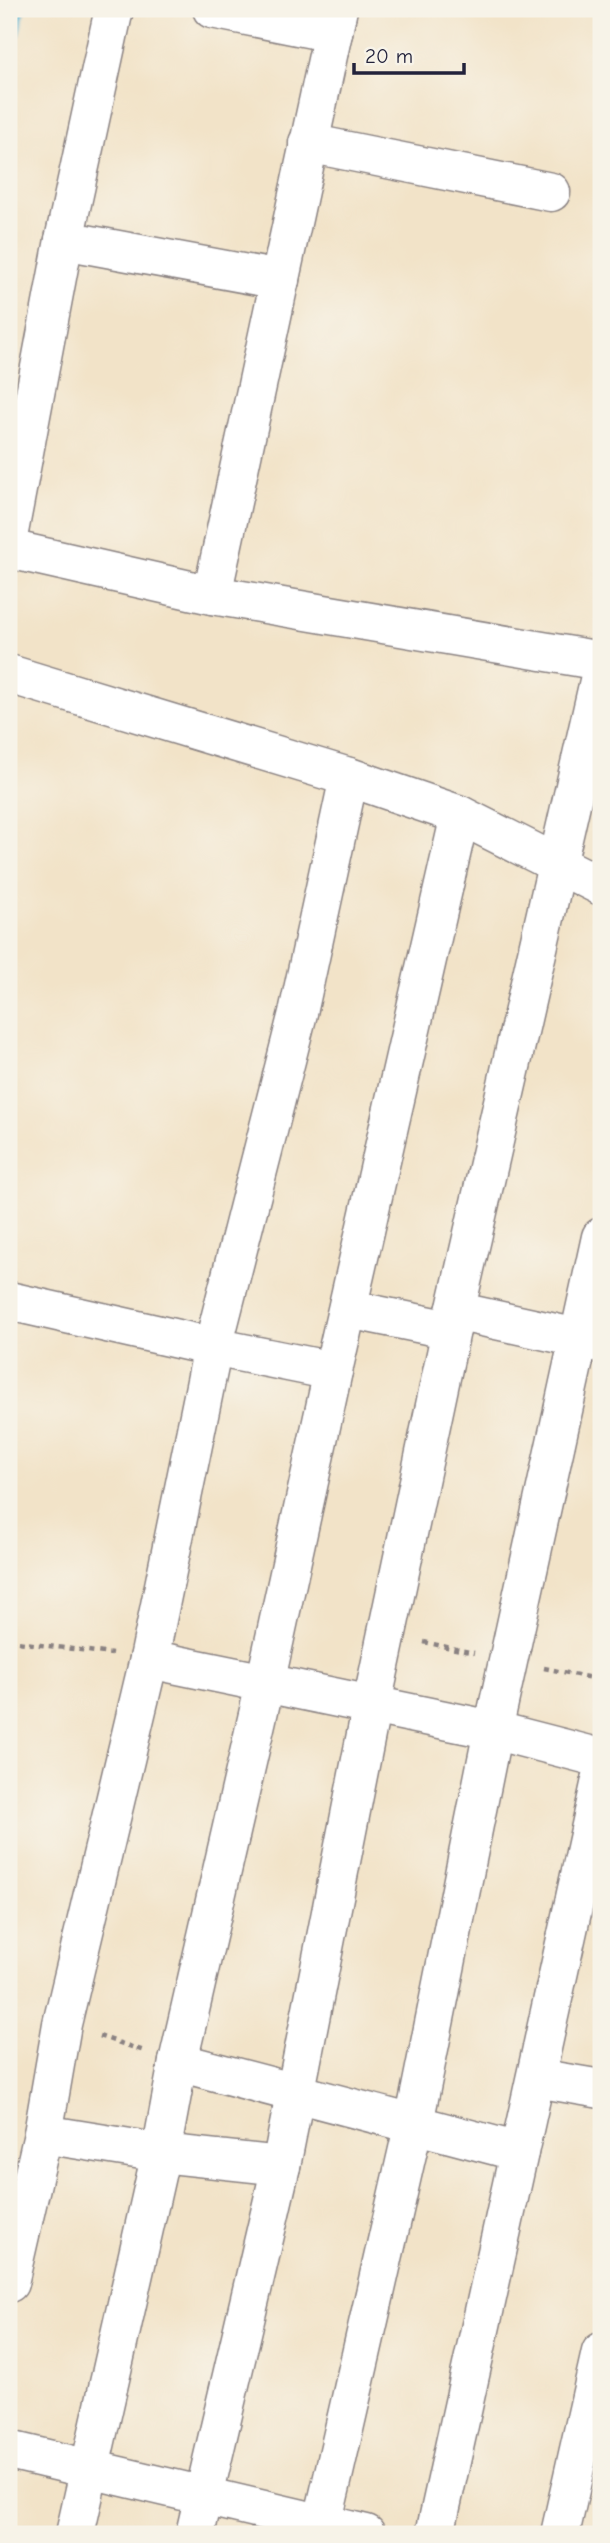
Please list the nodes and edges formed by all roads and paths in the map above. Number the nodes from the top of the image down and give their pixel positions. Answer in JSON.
{"nodes":[{"id":1,"x":114,"y":9,"type":"edge"},
{"id":2,"x":212,"y":9,"type":"edge"},
{"id":3,"x":335,"y":21,"type":"edge"},
{"id":4,"x":308,"y":143,"type":"junction"},
{"id":5,"x":551,"y":192,"type":"dead end"},
{"id":6,"x":64,"y":240,"type":"junction"},
{"id":7,"x":279,"y":279,"type":"junction"},
{"id":8,"x":9,"y":531,"type":"edge"},
{"id":9,"x":9,"y":549,"type":"edge"},
{"id":10,"x":212,"y":595,"type":"junction"},
{"id":11,"x":601,"y":661,"type":"edge"},
{"id":12,"x":601,"y":672,"type":"edge"},
{"id":13,"x":9,"y":674,"type":"edge"},
{"id":14,"x":349,"y":777,"type":"junction"},
{"id":15,"x":460,"y":815,"type":"junction"},
{"id":16,"x":557,"y":864,"type":"junction"},
{"id":17,"x":601,"y":886,"type":"edge"},
{"id":18,"x":601,"y":1237,"type":"edge"},
{"id":19,"x":9,"y":1301,"type":"edge"},
{"id":20,"x":348,"y":1309,"type":"junction"},
{"id":21,"x":453,"y":1320,"type":"junction"},
{"id":22,"x":589,"y":1341,"type":"edge"},
{"id":23,"x":213,"y":1347,"type":"junction"},
{"id":24,"x":333,"y":1371,"type":"junction"},
{"id":25,"x":9,"y":1641,"type":"edge"},
{"id":26,"x":149,"y":1659,"type":"junction"},
{"id":27,"x":265,"y":1684,"type":"junction"},
{"id":28,"x":372,"y":1704,"type":"junction"},
{"id":29,"x":493,"y":1730,"type":"junction"},
{"id":30,"x":601,"y":1758,"type":"edge"},
{"id":31,"x":601,"y":1780,"type":"edge"},
{"id":32,"x":62,"y":2024,"type":"junction"},
{"id":33,"x":178,"y":2062,"type":"junction"},
{"id":34,"x":536,"y":2078,"type":"junction"},
{"id":35,"x":601,"y":2089,"type":"edge"},
{"id":36,"x":295,"y":2091,"type":"junction"},
{"id":37,"x":414,"y":2123,"type":"junction"},
{"id":38,"x":43,"y":2134,"type":"junction"},
{"id":39,"x":519,"y":2151,"type":"junction"},
{"id":40,"x":161,"y":2153,"type":"junction"},
{"id":41,"x":281,"y":2166,"type":"junction"},
{"id":42,"x":9,"y":2283,"type":"edge"},
{"id":43,"x":601,"y":2352,"type":"edge"},
{"id":44,"x":9,"y":2450,"type":"edge"},
{"id":45,"x":89,"y":2468,"type":"junction"},
{"id":46,"x":203,"y":2496,"type":"junction"},
{"id":47,"x":321,"y":2529,"type":"edge"},
{"id":48,"x":75,"y":2534,"type":"edge"},
{"id":49,"x":195,"y":2534,"type":"edge"},
{"id":50,"x":366,"y":2534,"type":"edge"},
{"id":51,"x":435,"y":2534,"type":"edge"},
{"id":52,"x":560,"y":2534,"type":"edge"}],
"edges":[{"from":1,"to":6,"type":"street"},
{"from":2,"to":3,"type":"street"},
{"from":3,"to":4,"type":"street"},
{"from":4,"to":5,"type":"street"},
{"from":4,"to":7,"type":"street"},
{"from":6,"to":7,"type":"street"},
{"from":6,"to":8,"type":"street"},
{"from":7,"to":10,"type":"street"},
{"from":9,"to":10,"type":"street"},
{"from":10,"to":11,"type":"street"},
{"from":12,"to":16,"type":"street"},
{"from":13,"to":14,"type":"street"},
{"from":14,"to":15,"type":"street"},
{"from":14,"to":23,"type":"street"},
{"from":15,"to":16,"type":"street"},
{"from":15,"to":20,"type":"street"},
{"from":16,"to":17,"type":"street"},
{"from":16,"to":21,"type":"street"},
{"from":18,"to":22,"type":"street"},
{"from":19,"to":23,"type":"street"},
{"from":20,"to":21,"type":"street"},
{"from":20,"to":24,"type":"street"},
{"from":21,"to":22,"type":"street"},
{"from":21,"to":28,"type":"street"},
{"from":22,"to":29,"type":"street"},
{"from":23,"to":24,"type":"street"},
{"from":23,"to":26,"type":"street"},
{"from":24,"to":27,"type":"street"},
{"from":25,"to":26,"type":"path"},
{"from":26,"to":27,"type":"street"},
{"from":26,"to":32,"type":"street"},
{"from":27,"to":28,"type":"street"},
{"from":27,"to":33,"type":"street"},
{"from":28,"to":29,"type":"street"},
{"from":28,"to":36,"type":"street"},
{"from":29,"to":30,"type":"street"},
{"from":29,"to":37,"type":"street"},
{"from":31,"to":34,"type":"street"},
{"from":32,"to":33,"type":"path"},
{"from":32,"to":38,"type":"street"},
{"from":33,"to":36,"type":"street"},
{"from":33,"to":40,"type":"street"},
{"from":34,"to":35,"type":"street"},
{"from":34,"to":39,"type":"street"},
{"from":36,"to":37,"type":"street"},
{"from":36,"to":41,"type":"street"},
{"from":37,"to":39,"type":"street"},
{"from":37,"to":47,"type":"street"},
{"from":38,"to":40,"type":"street"},
{"from":38,"to":42,"type":"street"},
{"from":39,"to":51,"type":"street"},
{"from":40,"to":41,"type":"street"},
{"from":40,"to":45,"type":"street"},
{"from":41,"to":46,"type":"street"},
{"from":43,"to":52,"type":"street"},
{"from":44,"to":45,"type":"street"},
{"from":45,"to":46,"type":"street"},
{"from":45,"to":48,"type":"street"},
{"from":46,"to":47,"type":"street"},
{"from":46,"to":49,"type":"street"},
{"from":47,"to":50,"type":"street"}]}
